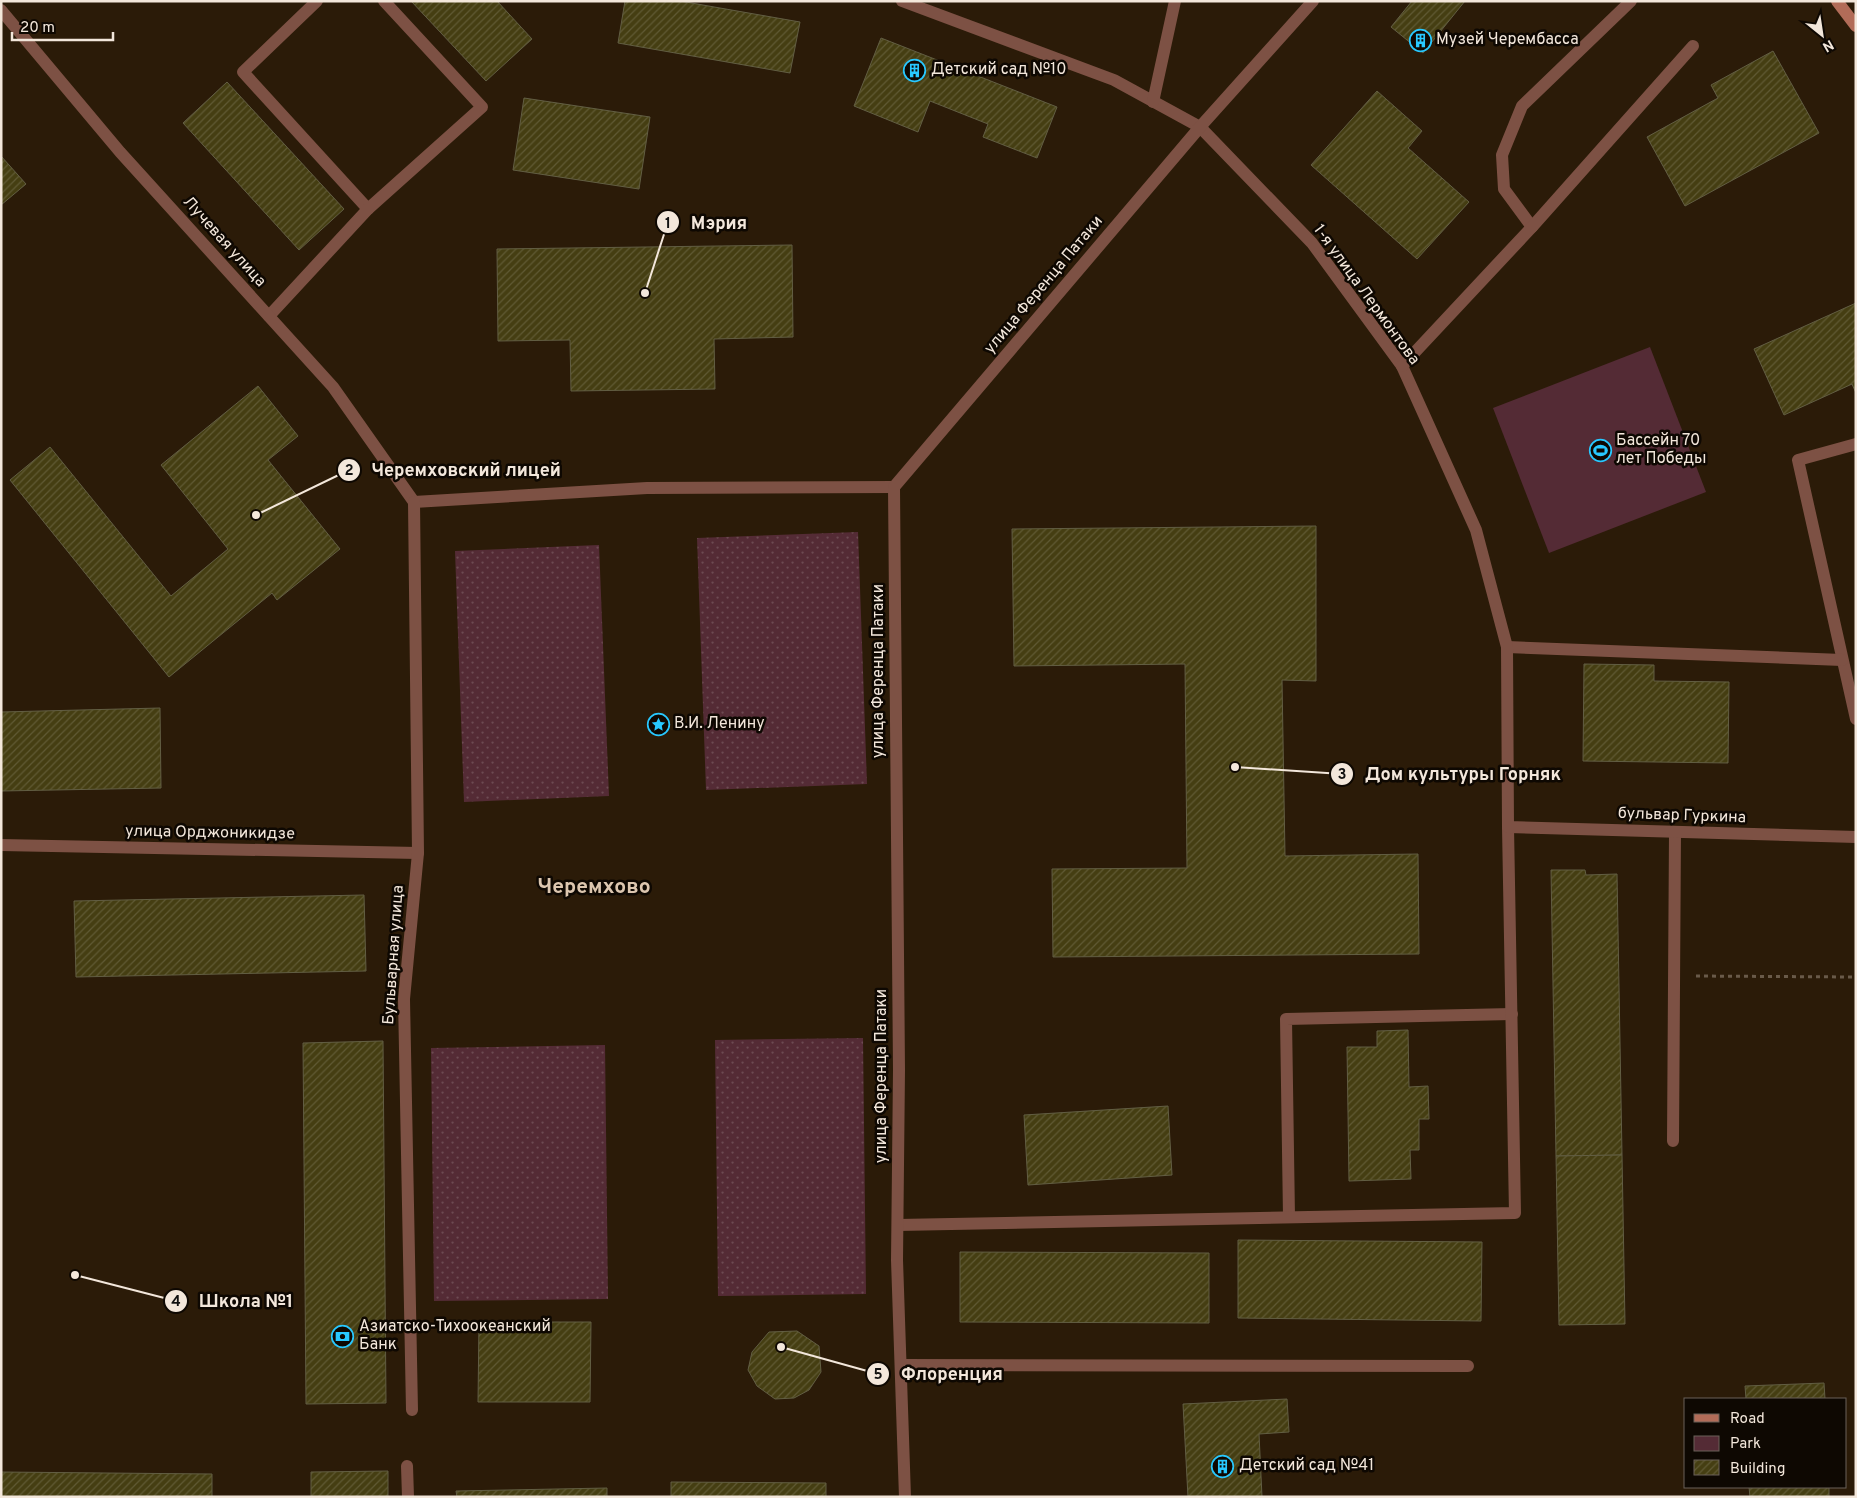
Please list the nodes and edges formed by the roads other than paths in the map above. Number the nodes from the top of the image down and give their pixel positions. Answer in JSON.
{"nodes":[{"id":1,"x":317,"y":1,"type":"edge"},
{"id":2,"x":384,"y":1,"type":"edge"},
{"id":3,"x":902,"y":1,"type":"edge"},
{"id":4,"x":1175,"y":1,"type":"edge"},
{"id":5,"x":1313,"y":1,"type":"edge"},
{"id":6,"x":1631,"y":1,"type":"edge"},
{"id":7,"x":1837,"y":1,"type":"edge"},
{"id":8,"x":1,"y":10,"type":"edge"},
{"id":9,"x":1856,"y":26,"type":"edge"},
{"id":10,"x":1693,"y":46,"type":"dead end"},
{"id":11,"x":1153,"y":102,"type":"junction"},
{"id":12,"x":1200,"y":127,"type":"junction"},
{"id":13,"x":368,"y":208,"type":"junction"},
{"id":14,"x":1532,"y":227,"type":"junction"},
{"id":15,"x":269,"y":316,"type":"junction"},
{"id":16,"x":1402,"y":366,"type":"junction"},
{"id":17,"x":1856,"y":444,"type":"edge"},
{"id":18,"x":894,"y":486,"type":"junction"},
{"id":19,"x":414,"y":502,"type":"junction"},
{"id":20,"x":1507,"y":646,"type":"junction"},
{"id":21,"x":1842,"y":660,"type":"junction"},
{"id":22,"x":1856,"y":719,"type":"edge"},
{"id":23,"x":1508,"y":828,"type":"junction"},
{"id":24,"x":1675,"y":832,"type":"junction"},
{"id":25,"x":1856,"y":837,"type":"edge"},
{"id":26,"x":1,"y":845,"type":"edge"},
{"id":27,"x":418,"y":853,"type":"junction"},
{"id":28,"x":1512,"y":1014,"type":"junction"},
{"id":29,"x":1673,"y":1141,"type":"dead end"},
{"id":30,"x":1290,"y":1217,"type":"junction"},
{"id":31,"x":898,"y":1225,"type":"junction"},
{"id":32,"x":901,"y":1365,"type":"junction"},
{"id":33,"x":1468,"y":1366,"type":"dead end"},
{"id":34,"x":412,"y":1410,"type":"dead end"},
{"id":35,"x":407,"y":1466,"type":"dead end"},
{"id":36,"x":408,"y":1497,"type":"edge"},
{"id":37,"x":905,"y":1497,"type":"edge"}],
"edges":[{"from":1,"to":13,"type":"street"},
{"from":2,"to":13,"type":"street"},
{"from":3,"to":11,"type":"street","name":"1-я улица Лермонтова"},
{"from":4,"to":11,"type":"street"},
{"from":5,"to":12,"type":"street","name":"улица Ференца Патаки"},
{"from":6,"to":14,"type":"street"},
{"from":7,"to":9,"type":"main road"},
{"from":8,"to":15,"type":"street","name":"Лучевая улица"},
{"from":10,"to":14,"type":"street"},
{"from":11,"to":12,"type":"street","name":"1-я улица Лермонтова"},
{"from":12,"to":16,"type":"street","name":"1-я улица Лермонтова"},
{"from":12,"to":18,"type":"street","name":"улица Ференца Патаки"},
{"from":13,"to":15,"type":"street"},
{"from":14,"to":16,"type":"street"},
{"from":15,"to":19,"type":"street","name":"Лучевая улица"},
{"from":16,"to":20,"type":"street","name":"1-я улица Лермонтова"},
{"from":17,"to":21,"type":"street"},
{"from":18,"to":19,"type":"street"},
{"from":18,"to":31,"type":"street","name":"улица Ференца Патаки"},
{"from":19,"to":27,"type":"street","name":"Бульварная улица"},
{"from":20,"to":21,"type":"street"},
{"from":20,"to":23,"type":"street","name":"1-я улица Лермонтова"},
{"from":21,"to":22,"type":"street"},
{"from":23,"to":24,"type":"street","name":"бульвар Гуркина"},
{"from":23,"to":28,"type":"street","name":"1-я улица Лермонтова"},
{"from":24,"to":25,"type":"street","name":"бульвар Гуркина"},
{"from":24,"to":29,"type":"street"},
{"from":26,"to":27,"type":"street","name":"улица Орджоникидзе"},
{"from":27,"to":34,"type":"street","name":"Бульварная улица"},
{"from":28,"to":30,"type":"street","name":"1-я улица Лермонтова"},
{"from":28,"to":30,"type":"street"},
{"from":30,"to":31,"type":"street"},
{"from":31,"to":32,"type":"street","name":"улица Ференца Патаки"},
{"from":32,"to":33,"type":"street"},
{"from":32,"to":37,"type":"street","name":"улица Ференца Патаки"},
{"from":35,"to":36,"type":"street"}]}
